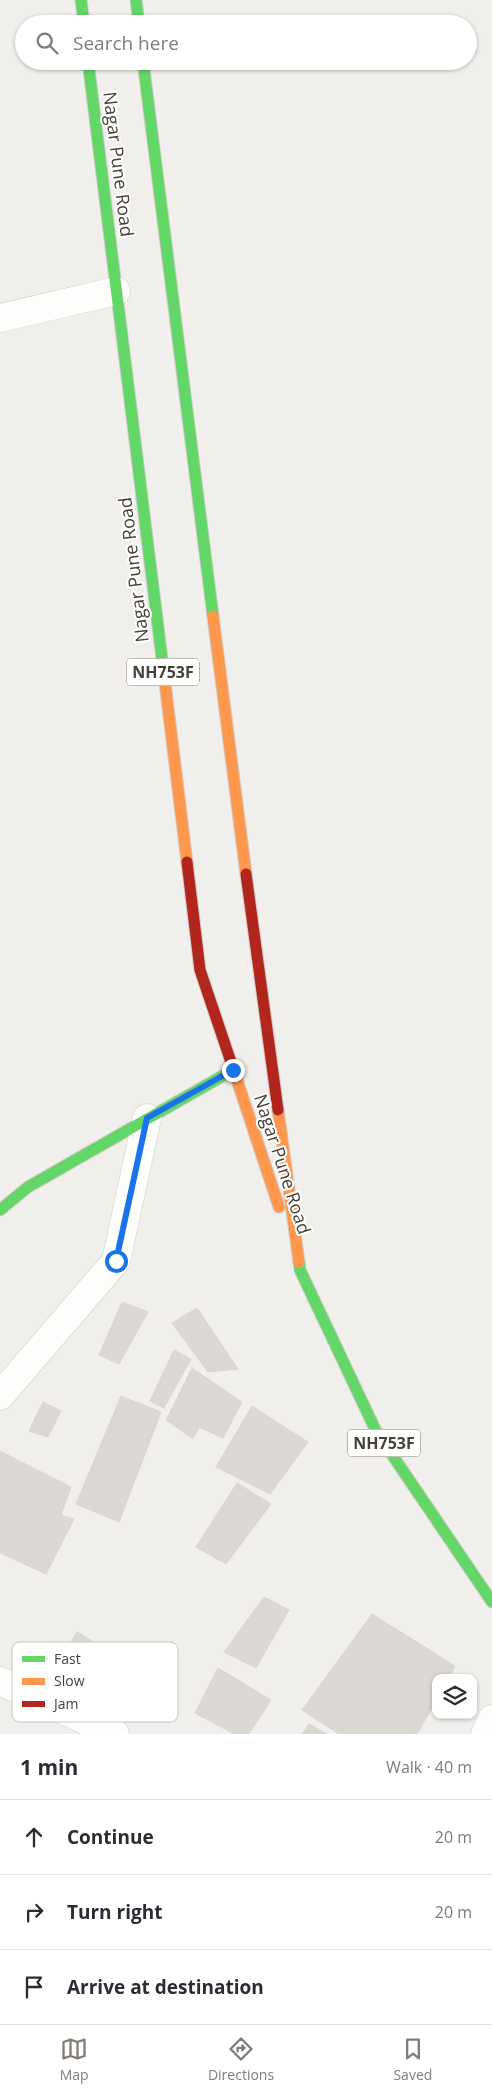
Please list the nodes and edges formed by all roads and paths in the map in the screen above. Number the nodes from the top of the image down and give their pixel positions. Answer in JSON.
{"nodes":[{"id":1,"x":81,"y":0,"type":"edge"},
{"id":2,"x":83,"y":15,"type":"edge"},
{"id":3,"x":89,"y":70,"type":"edge"},
{"id":4,"x":145,"y":70,"type":"edge"},
{"id":5,"x":116,"y":290,"type":"junction"},
{"id":6,"x":0,"y":318,"type":"edge"},
{"id":7,"x":233,"y":1070,"type":"junction"},
{"id":8,"x":147,"y":1118,"type":"junction"},
{"id":9,"x":0,"y":1210,"type":"edge"},
{"id":10,"x":300,"y":1270,"type":"junction"},
{"id":11,"x":0,"y":1396,"type":"edge"},
{"id":12,"x":492,"y":1602,"type":"edge"},
{"id":13,"x":0,"y":1681,"type":"edge"},
{"id":14,"x":12,"y":1687,"type":"edge"},
{"id":15,"x":492,"y":1719,"type":"edge"},
{"id":16,"x":89,"y":1722,"type":"edge"},
{"id":17,"x":115,"y":1734,"type":"edge"},
{"id":18,"x":485,"y":1734,"type":"edge"}],
"edges":[{"from":1,"to":2,"type":"main road"},
{"from":3,"to":5,"type":"main road","name":"Nagar Pune Road","number":"NH753F"},
{"from":4,"to":10,"type":"main road","number":"NH753F"},
{"from":5,"to":6,"type":"street"},
{"from":5,"to":7,"type":"main road","name":"Nagar Pune Road","number":"NH753F"},
{"from":7,"to":8,"type":"main road"},
{"from":7,"to":10,"type":"main road","name":"Nagar Pune Road","number":"NH753F"},
{"from":8,"to":9,"type":"main road"},
{"from":8,"to":11,"type":"street"},
{"from":10,"to":12,"type":"main road","number":"NH753F"},
{"from":13,"to":14,"type":"street"},
{"from":15,"to":18,"type":"street"},
{"from":16,"to":17,"type":"street"}]}
